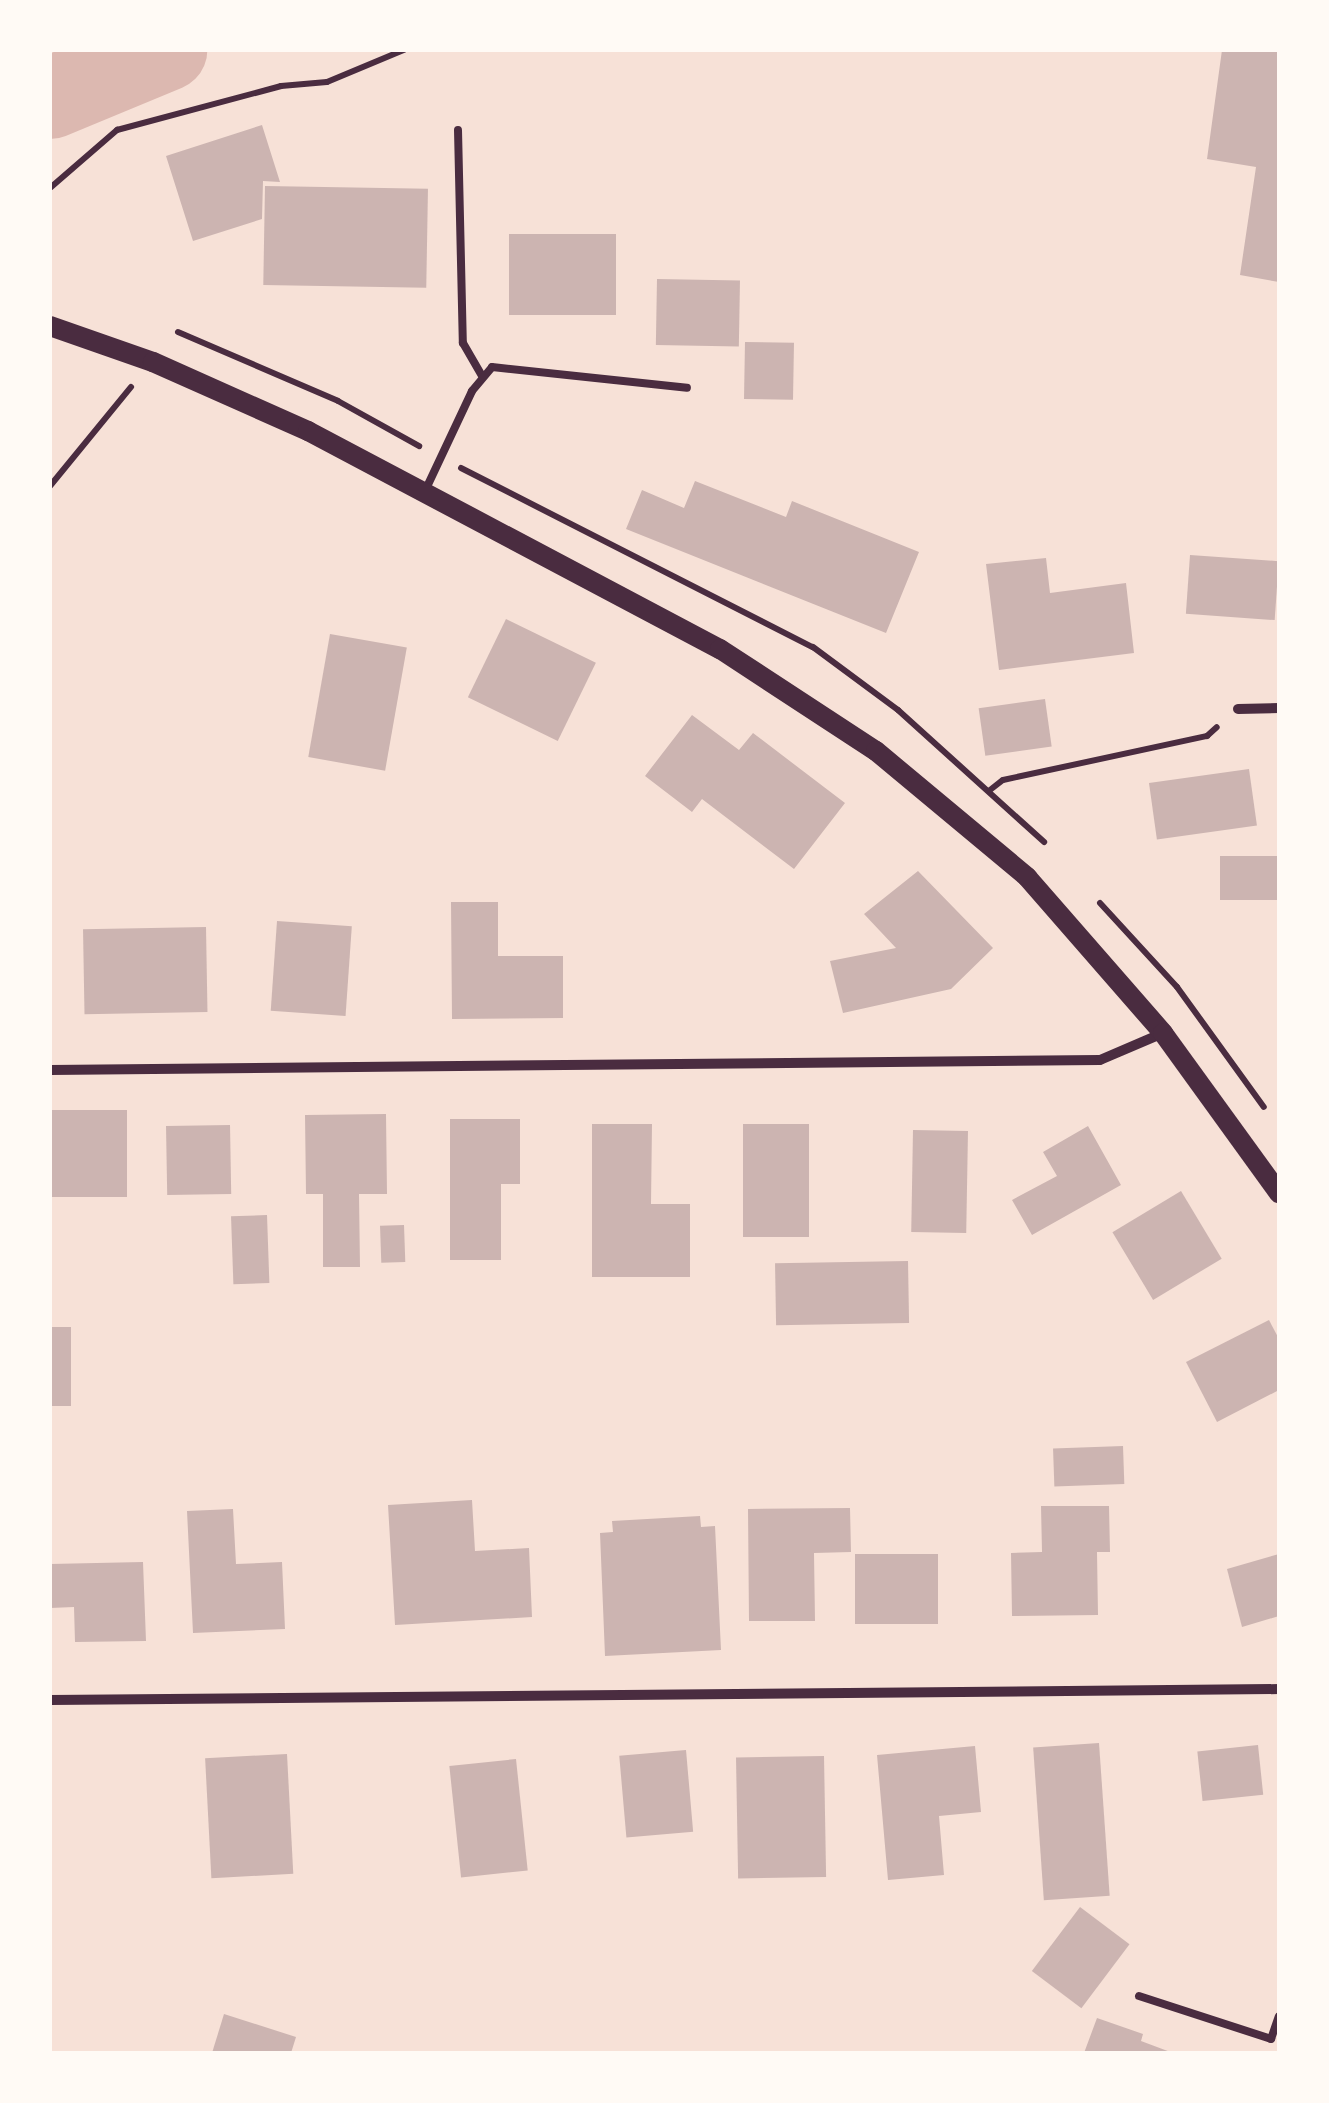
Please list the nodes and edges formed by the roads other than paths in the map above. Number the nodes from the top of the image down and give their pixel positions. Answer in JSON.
{"nodes":[{"id":1,"x":458,"y":130,"type":"dead end"},
{"id":2,"x":50,"y":326,"type":"edge"},
{"id":3,"x":483,"y":378,"type":"junction"},
{"id":4,"x":687,"y":388,"type":"dead end"},
{"id":5,"x":425,"y":492,"type":"junction"},
{"id":6,"x":1279,"y":708,"type":"edge"},
{"id":7,"x":1238,"y":709,"type":"road end"},
{"id":8,"x":1163,"y":1033,"type":"junction"},
{"id":9,"x":50,"y":1070,"type":"edge"},
{"id":10,"x":1279,"y":1193,"type":"edge"},
{"id":11,"x":1279,"y":1689,"type":"edge"},
{"id":12,"x":50,"y":1700,"type":"edge"},
{"id":13,"x":1138,"y":1996,"type":"dead end"},
{"id":14,"x":1279,"y":2016,"type":"edge"}],
"edges":[{"from":1,"to":3,"type":"lane"},
{"from":2,"to":5,"type":"main road"},
{"from":3,"to":4,"type":"lane"},
{"from":3,"to":5,"type":"lane"},
{"from":5,"to":8,"type":"main road"},
{"from":6,"to":7,"type":"street"},
{"from":8,"to":9,"type":"street"},
{"from":8,"to":10,"type":"main road"},
{"from":11,"to":12,"type":"street"},
{"from":13,"to":14,"type":"lane"}]}
